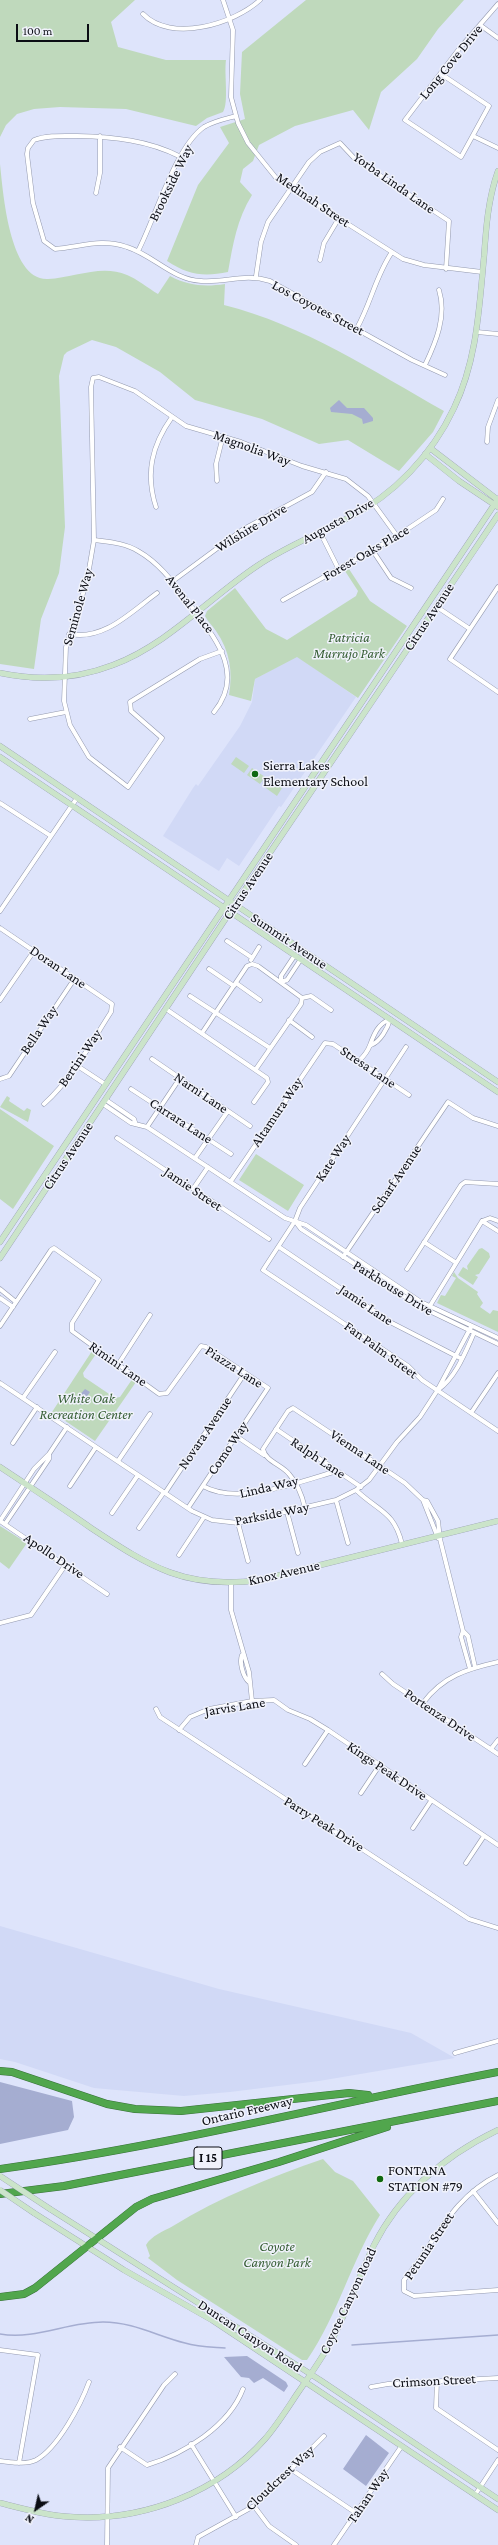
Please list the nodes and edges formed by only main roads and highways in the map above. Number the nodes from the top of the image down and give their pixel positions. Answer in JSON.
{"nodes":[{"id":1,"x":498,"y":171,"type":"edge"},
{"id":2,"x":430,"y":448,"type":"junction"},
{"id":3,"x":425,"y":454,"type":"junction"},
{"id":4,"x":497,"y":502,"type":"edge"},
{"id":5,"x":498,"y":516,"type":"edge"},
{"id":6,"x":0,"y":673,"type":"edge"},
{"id":7,"x":0,"y":746,"type":"edge"},
{"id":8,"x":0,"y":757,"type":"edge"},
{"id":9,"x":228,"y":899,"type":"junction"},
{"id":10,"x":235,"y":904,"type":"junction"},
{"id":11,"x":223,"y":906,"type":"junction"},
{"id":12,"x":231,"y":911,"type":"junction"},
{"id":13,"x":498,"y":1082,"type":"edge"},
{"id":14,"x":498,"y":1092,"type":"edge"},
{"id":15,"x":0,"y":1242,"type":"edge"},
{"id":16,"x":0,"y":1258,"type":"edge"},
{"id":17,"x":0,"y":1467,"type":"edge"},
{"id":18,"x":498,"y":1521,"type":"edge"},
{"id":19,"x":0,"y":2071,"type":"edge"},
{"id":20,"x":498,"y":2072,"type":"edge"},
{"id":21,"x":372,"y":2096,"type":"junction"},
{"id":22,"x":498,"y":2101,"type":"edge"},
{"id":23,"x":416,"y":2118,"type":"junction"},
{"id":24,"x":498,"y":2130,"type":"edge"},
{"id":25,"x":0,"y":2169,"type":"edge"},
{"id":26,"x":0,"y":2176,"type":"edge"},
{"id":27,"x":0,"y":2190,"type":"edge"},
{"id":28,"x":0,"y":2194,"type":"edge"},
{"id":29,"x":95,"y":2239,"type":"junction"},
{"id":30,"x":87,"y":2247,"type":"junction"},
{"id":31,"x":0,"y":2297,"type":"edge"},
{"id":32,"x":310,"y":2374,"type":"junction"},
{"id":33,"x":305,"y":2382,"type":"junction"},
{"id":34,"x":498,"y":2499,"type":"edge"},
{"id":35,"x":0,"y":2503,"type":"edge"},
{"id":36,"x":498,"y":2510,"type":"edge"}],
"edges":[{"from":1,"to":2,"type":"main road","name":"Augusta Drive"},
{"from":2,"to":3,"type":"main road","name":"Augusta Drive"},
{"from":2,"to":4,"type":"main road"},
{"from":3,"to":4,"type":"main road"},
{"from":3,"to":6,"type":"main road","name":"Augusta Drive"},
{"from":4,"to":9,"type":"main road","name":"Citrus Avenue"},
{"from":5,"to":10,"type":"main road","name":"Citrus Avenue"},
{"from":7,"to":9,"type":"main road","name":"Summit Avenue"},
{"from":8,"to":11,"type":"main road","name":"Summit Avenue"},
{"from":9,"to":10,"type":"main road","name":"Summit Avenue"},
{"from":9,"to":11,"type":"main road","name":"Citrus Avenue"},
{"from":10,"to":12,"type":"main road","name":"Citrus Avenue"},
{"from":10,"to":13,"type":"main road","name":"Summit Avenue"},
{"from":11,"to":12,"type":"main road","name":"Summit Avenue"},
{"from":11,"to":15,"type":"main road","name":"Citrus Avenue"},
{"from":12,"to":14,"type":"main road","name":"Summit Avenue"},
{"from":12,"to":16,"type":"main road","name":"Citrus Avenue"},
{"from":17,"to":18,"type":"main road","name":"Knox Avenue"},
{"from":19,"to":21,"type":"highway"},
{"from":20,"to":21,"type":"highway","name":"Ontario Freeway","number":"I 15"},
{"from":21,"to":25,"type":"highway","name":"Ontario Freeway","number":"I 15"},
{"from":22,"to":23,"type":"highway","number":"I 15"},
{"from":23,"to":28,"type":"highway","number":"I 15"},
{"from":23,"to":29,"type":"highway"},
{"from":24,"to":32,"type":"main road","name":"Coyote Canyon Road"},
{"from":26,"to":29,"type":"main road","name":"Duncan Canyon Road","bridge":true},
{"from":27,"to":30,"type":"main road","name":"Duncan Canyon Road","bridge":true},
{"from":29,"to":30,"type":"highway"},
{"from":29,"to":32,"type":"main road","name":"Duncan Canyon Road"},
{"from":30,"to":31,"type":"highway"},
{"from":30,"to":33,"type":"main road","name":"Duncan Canyon Road"},
{"from":32,"to":33,"type":"main road","name":"Coyote Canyon Road"},
{"from":32,"to":34,"type":"main road","name":"Duncan Canyon Road"},
{"from":33,"to":35,"type":"main road","name":"Coyote Canyon Road"},
{"from":33,"to":36,"type":"main road","name":"Duncan Canyon Road"}]}
